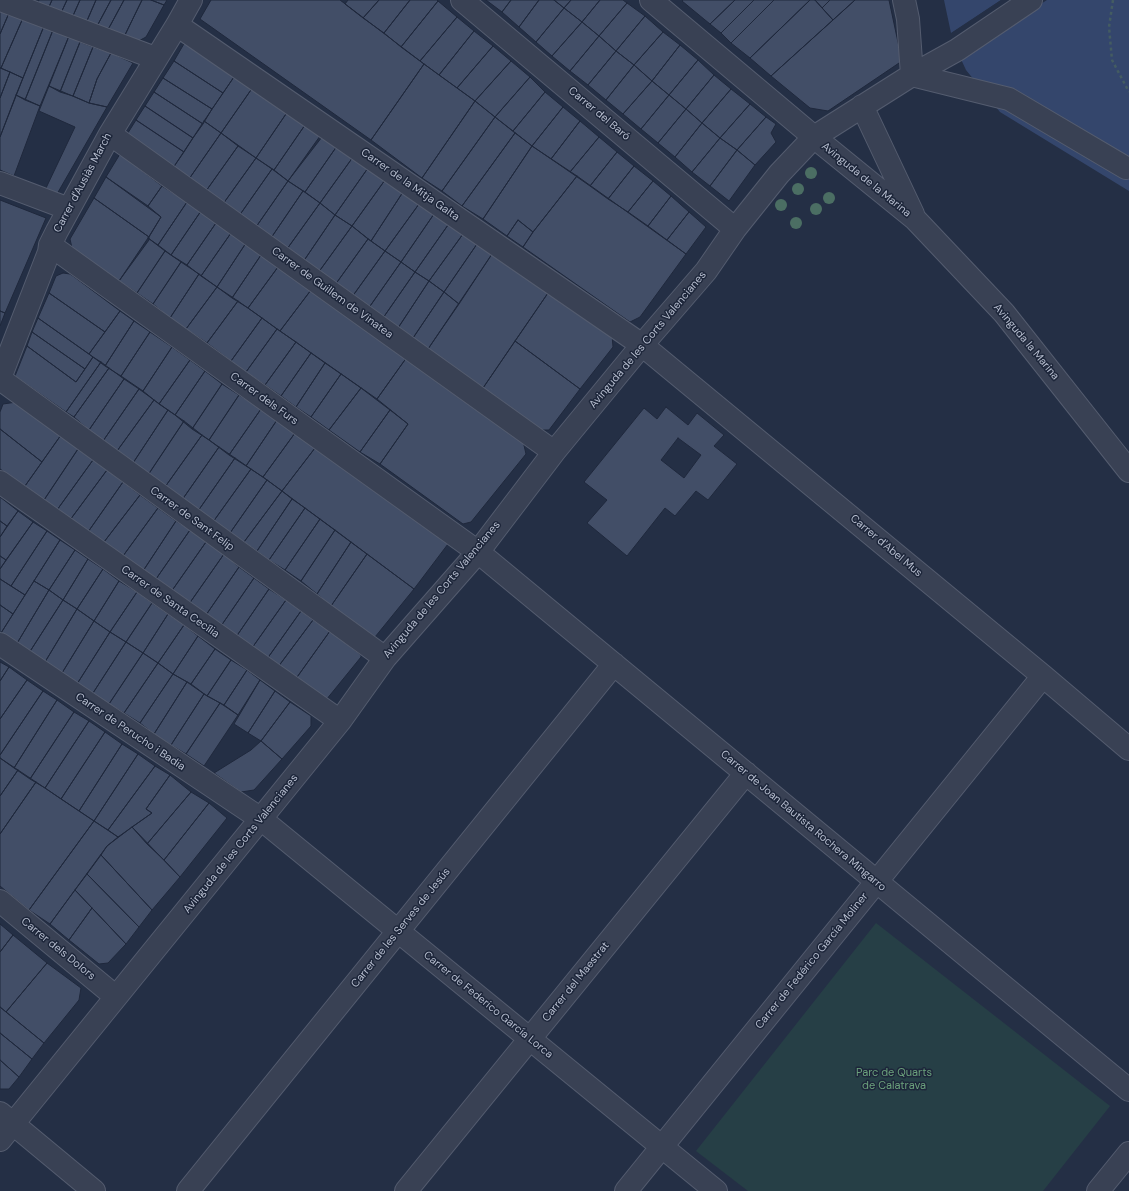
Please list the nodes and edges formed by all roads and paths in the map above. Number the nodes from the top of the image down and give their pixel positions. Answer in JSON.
{"nodes":[{"id":1,"x":1,"y":0,"type":"edge"},
{"id":2,"x":191,"y":0,"type":"edge"},
{"id":3,"x":462,"y":0,"type":"edge"},
{"id":4,"x":651,"y":0,"type":"edge"},
{"id":5,"x":904,"y":0,"type":"edge"},
{"id":6,"x":1031,"y":0,"type":"edge"},
{"id":7,"x":1113,"y":0,"type":"edge"},
{"id":8,"x":177,"y":25,"type":"junction"},
{"id":9,"x":156,"y":58,"type":"junction"},
{"id":10,"x":912,"y":75,"type":"junction"},
{"id":11,"x":1129,"y":92,"type":"edge"},
{"id":12,"x":862,"y":106,"type":"junction"},
{"id":13,"x":110,"y":134,"type":"junction"},
{"id":14,"x":814,"y":137,"type":"junction"},
{"id":15,"x":1126,"y":168,"type":"dead end"},
{"id":16,"x":0,"y":183,"type":"edge"},
{"id":17,"x":69,"y":209,"type":"junction"},
{"id":18,"x":915,"y":219,"type":"junction"},
{"id":19,"x":735,"y":229,"type":"junction"},
{"id":20,"x":50,"y":246,"type":"junction"},
{"id":21,"x":642,"y":345,"type":"junction"},
{"id":22,"x":0,"y":379,"type":"edge"},
{"id":23,"x":554,"y":452,"type":"junction"},
{"id":24,"x":1129,"y":471,"type":"edge"},
{"id":25,"x":0,"y":482,"type":"edge"},
{"id":26,"x":478,"y":552,"type":"junction"},
{"id":27,"x":0,"y":644,"type":"edge"},
{"id":28,"x":385,"y":658,"type":"junction"},
{"id":29,"x":614,"y":664,"type":"junction"},
{"id":30,"x":1043,"y":676,"type":"junction"},
{"id":31,"x":340,"y":721,"type":"junction"},
{"id":32,"x":1129,"y":749,"type":"edge"},
{"id":33,"x":746,"y":773,"type":"junction"},
{"id":34,"x":261,"y":819,"type":"junction"},
{"id":35,"x":877,"y":882,"type":"junction"},
{"id":36,"x":0,"y":901,"type":"edge"},
{"id":37,"x":398,"y":931,"type":"junction"},
{"id":38,"x":116,"y":997,"type":"junction"},
{"id":39,"x":530,"y":1039,"type":"junction"},
{"id":40,"x":1129,"y":1090,"type":"edge"},
{"id":41,"x":4,"y":1126,"type":"edge"},
{"id":42,"x":662,"y":1147,"type":"junction"},
{"id":43,"x":1129,"y":1153,"type":"edge"},
{"id":44,"x":94,"y":1191,"type":"edge"},
{"id":45,"x":188,"y":1191,"type":"edge"},
{"id":46,"x":406,"y":1191,"type":"edge"},
{"id":47,"x":626,"y":1191,"type":"edge"},
{"id":48,"x":716,"y":1191,"type":"edge"},
{"id":49,"x":1098,"y":1191,"type":"edge"}],
"edges":[{"from":1,"to":9,"type":"street"},
{"from":2,"to":8,"type":"street","name":"Carrer d'Ausiàs March"},
{"from":3,"to":19,"type":"street","name":"Carrer del Baró"},
{"from":4,"to":14,"type":"street","name":"Avinguda de la Marina"},
{"from":5,"to":10,"type":"street"},
{"from":6,"to":10,"type":"street","name":"Avinguda de les Corts Valencianes"},
{"from":7,"to":11,"type":"path"},
{"from":8,"to":9,"type":"street","name":"Carrer d'Ausiàs March"},
{"from":8,"to":21,"type":"street","name":"Carrer de la Mitja Galta"},
{"from":9,"to":13,"type":"street","name":"Carrer d'Ausiàs March"},
{"from":10,"to":12,"type":"street","name":"Avinguda de les Corts Valencianes"},
{"from":10,"to":15,"type":"street"},
{"from":12,"to":14,"type":"street","name":"Avinguda de les Corts Valencianes"},
{"from":12,"to":18,"type":"street","name":"Avinguda de la Marina"},
{"from":13,"to":17,"type":"street","name":"Carrer d'Ausiàs March"},
{"from":13,"to":23,"type":"street","name":"Carrer de Guillem de Vinatea"},
{"from":14,"to":18,"type":"street","name":"Avinguda de la Marina"},
{"from":14,"to":19,"type":"street","name":"Avinguda de les Corts Valencianes"},
{"from":16,"to":17,"type":"street"},
{"from":17,"to":20,"type":"street","name":"Carrer d'Ausiàs March"},
{"from":18,"to":24,"type":"street","name":"Avinguda la Marina"},
{"from":19,"to":21,"type":"street","name":"Avinguda de les Corts Valencianes"},
{"from":20,"to":22,"type":"street","name":"Carrer d'Ausiàs March"},
{"from":20,"to":26,"type":"street","name":"Carrer dels Furs"},
{"from":21,"to":23,"type":"street","name":"Avinguda de les Corts Valencianes"},
{"from":21,"to":30,"type":"street","name":"Carrer d'Abel Mus"},
{"from":22,"to":28,"type":"street","name":"Carrer de Sant Felip"},
{"from":23,"to":26,"type":"street","name":"Avinguda de les Corts Valencianes"},
{"from":25,"to":31,"type":"street","name":"Carrer de Santa Cecília"},
{"from":26,"to":28,"type":"street","name":"Avinguda de les Corts Valencianes"},
{"from":26,"to":29,"type":"street","name":"Carrer de Joan Bautista Rochera Mingarro"},
{"from":27,"to":34,"type":"street","name":"Carrer de Perucho i Badia"},
{"from":28,"to":31,"type":"street","name":"Avinguda de les Corts Valencianes"},
{"from":29,"to":33,"type":"street","name":"Carrer de Joan Bautista Rochera Mingarro"},
{"from":29,"to":37,"type":"street","name":"Carrer de les Serves de Jesús"},
{"from":30,"to":32,"type":"street","name":"Carrer d'Abel Mus"},
{"from":30,"to":35,"type":"street","name":"Carrer de Fedérico García Moliner"},
{"from":31,"to":34,"type":"street","name":"Avinguda de les Corts Valencianes"},
{"from":33,"to":35,"type":"street","name":"Carrer de Joan Bautista Rochera Mingarro"},
{"from":33,"to":39,"type":"street","name":"Carrer del Maestrat"},
{"from":34,"to":37,"type":"street","name":"Carrer de Federico García Lorca"},
{"from":34,"to":38,"type":"street","name":"Avinguda de les Corts Valencianes"},
{"from":35,"to":40,"type":"street","name":"Carrer de Joan Bautista Rochera Mingarro"},
{"from":35,"to":42,"type":"street","name":"Carrer de Fedérico García Moliner"},
{"from":36,"to":38,"type":"street","name":"Carrer dels Dolors"},
{"from":37,"to":39,"type":"street","name":"Carrer de Federico García Lorca"},
{"from":37,"to":45,"type":"street","name":"Carrer de les Serves de Jesús"},
{"from":38,"to":41,"type":"street","name":"Avinguda de les Corts Valencianes"},
{"from":39,"to":42,"type":"street","name":"Carrer de Federico García Lorca"},
{"from":39,"to":46,"type":"street","name":"Carrer del Maestrat"},
{"from":41,"to":44,"type":"street"},
{"from":42,"to":47,"type":"street","name":"Carrer de Fedérico García Moliner"},
{"from":42,"to":48,"type":"street","name":"Carrer de Federico García Lorca"},
{"from":43,"to":49,"type":"street"}]}
